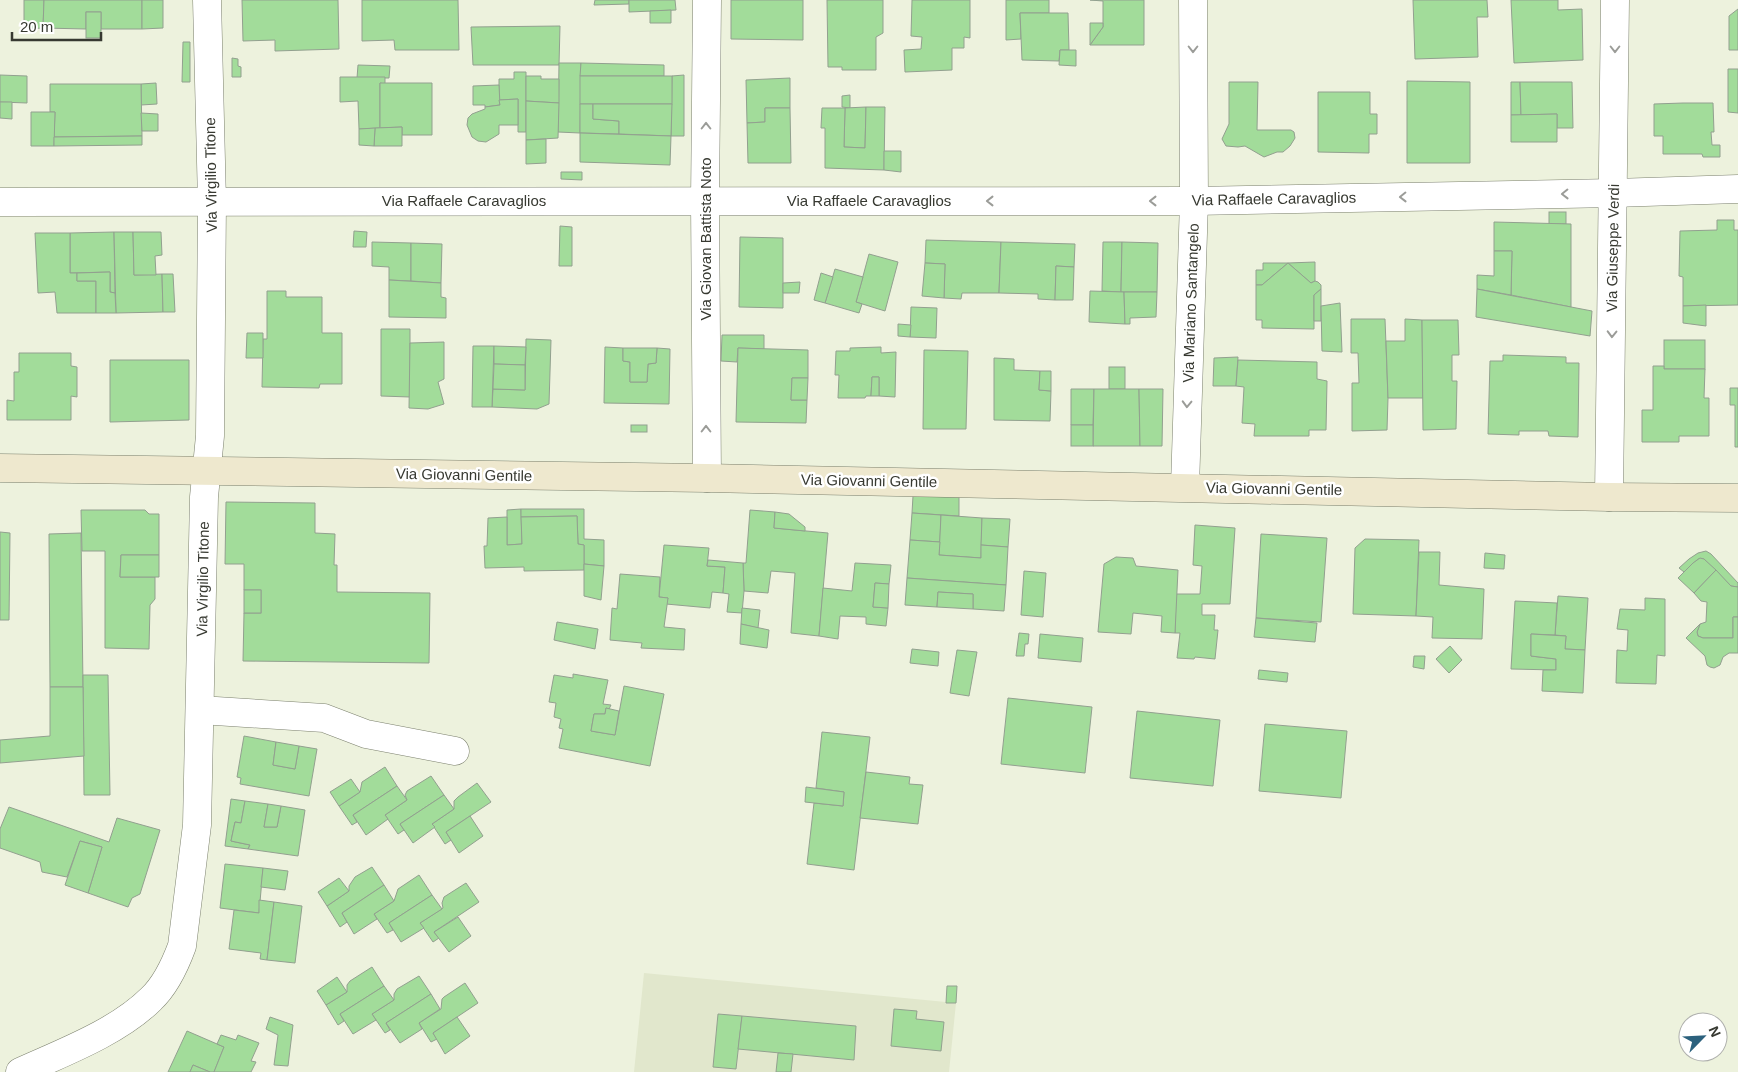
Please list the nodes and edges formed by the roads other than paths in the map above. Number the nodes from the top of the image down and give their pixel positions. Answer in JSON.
{"nodes":[{"id":1,"x":207,"y":0,"type":"edge"},
{"id":2,"x":707,"y":0,"type":"edge"},
{"id":3,"x":1192,"y":0,"type":"edge"},
{"id":4,"x":1616,"y":0,"type":"edge"},
{"id":5,"x":1738,"y":189,"type":"edge"},
{"id":6,"x":1614,"y":193,"type":"junction"},
{"id":7,"x":705,"y":201,"type":"junction"},
{"id":8,"x":1194,"y":201,"type":"junction"},
{"id":9,"x":0,"y":202,"type":"edge"},
{"id":10,"x":212,"y":202,"type":"junction"},
{"id":11,"x":0,"y":468,"type":"edge"},
{"id":12,"x":206,"y":472,"type":"junction"},
{"id":13,"x":707,"y":478,"type":"junction"},
{"id":14,"x":1185,"y":487,"type":"junction"},
{"id":15,"x":1610,"y":497,"type":"junction"},
{"id":16,"x":1738,"y":498,"type":"edge"},
{"id":17,"x":200,"y":710,"type":"junction"},
{"id":18,"x":455,"y":751,"type":"dead end"},
{"id":19,"x":20,"y":1072,"type":"edge"}],
"edges":[{"from":1,"to":10,"type":"street","name":"Via Virgilio Titone"},
{"from":7,"to":2,"type":"street","name":"Via Giovan Battista Noto","one_way":true},
{"from":3,"to":8,"type":"street","name":"Via Mariano Santangelo","one_way":true},
{"from":4,"to":6,"type":"street","name":"Via Giuseppe Verdi","one_way":true},
{"from":5,"to":6,"type":"street","name":"Via Raffaele Caravaglios"},
{"from":6,"to":8,"type":"street","name":"Via Raffaele Caravaglios","one_way":true},
{"from":6,"to":15,"type":"street","name":"Via Giuseppe Verdi","one_way":true},
{"from":8,"to":7,"type":"street","name":"Via Raffaele Caravaglios","one_way":true},
{"from":7,"to":10,"type":"street","name":"Via Raffaele Caravaglios"},
{"from":13,"to":7,"type":"street","name":"Via Giovan Battista Noto","one_way":true},
{"from":8,"to":14,"type":"street","name":"Via Mariano Santangelo","one_way":true},
{"from":9,"to":10,"type":"street","name":"Via Raffaele Caravaglios"},
{"from":10,"to":12,"type":"street","name":"Via Virgilio Titone"},
{"from":11,"to":12,"type":"main road","name":"Via Giovanni Gentile"},
{"from":12,"to":13,"type":"main road","name":"Via Giovanni Gentile"},
{"from":12,"to":17,"type":"street","name":"Via Virgilio Titone"},
{"from":13,"to":14,"type":"main road","name":"Via Giovanni Gentile"},
{"from":14,"to":15,"type":"main road","name":"Via Giovanni Gentile"},
{"from":15,"to":16,"type":"main road","name":"Via Giovanni Gentile"},
{"from":17,"to":18,"type":"street"},
{"from":17,"to":19,"type":"street","name":"Via Virgilio Titone"}]}
